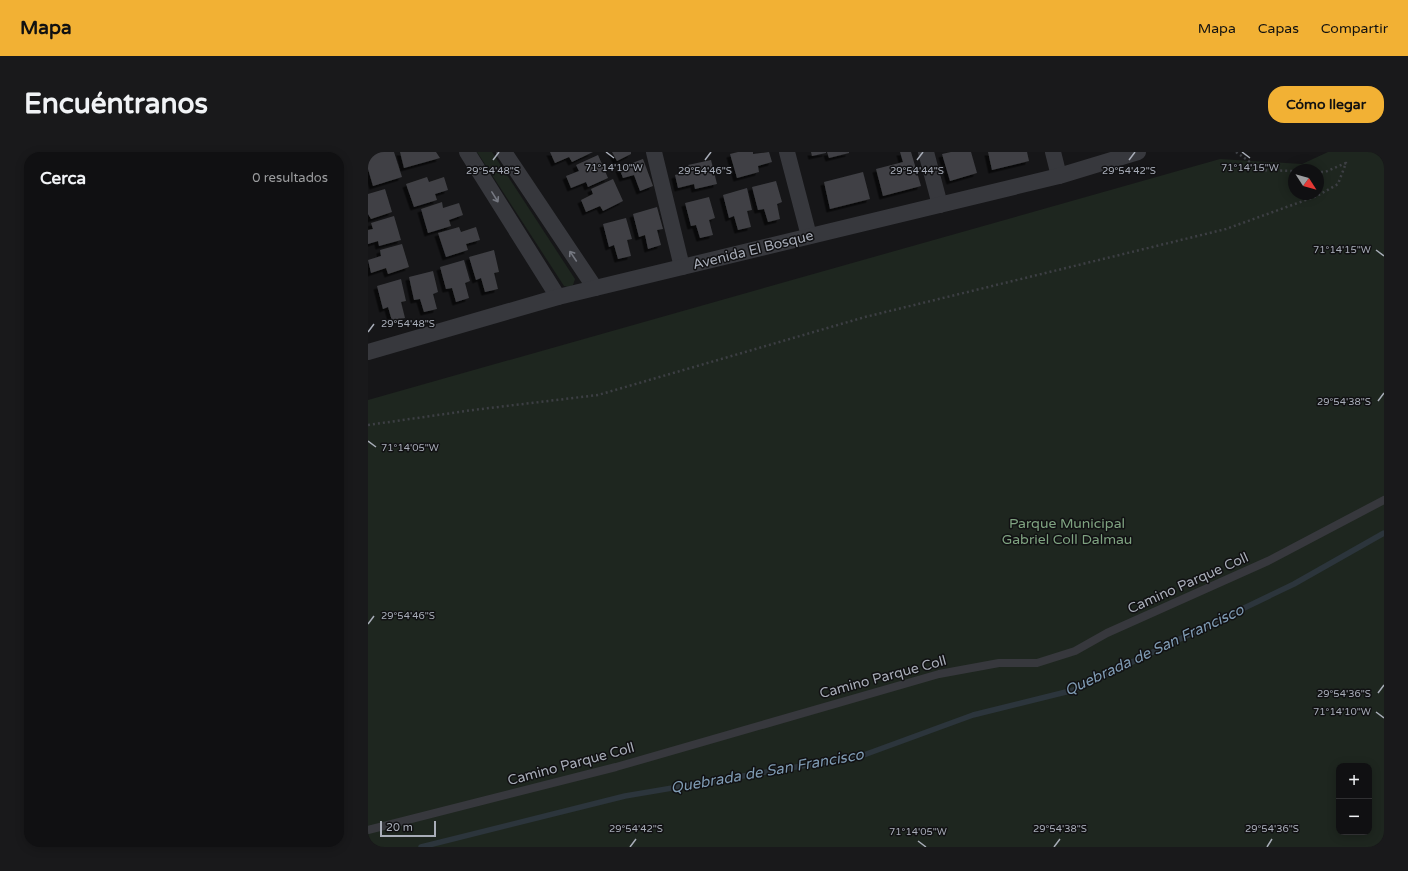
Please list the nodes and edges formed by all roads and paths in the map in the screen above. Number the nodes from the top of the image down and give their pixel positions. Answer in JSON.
{"nodes":[{"id":1,"x":467,"y":152,"type":"edge"},
{"id":2,"x":504,"y":152,"type":"edge"},
{"id":3,"x":654,"y":152,"type":"edge"},
{"id":4,"x":787,"y":152,"type":"edge"},
{"id":5,"x":926,"y":152,"type":"edge"},
{"id":6,"x":1053,"y":152,"type":"edge"},
{"id":7,"x":1138,"y":152,"type":"edge"},
{"id":8,"x":1236,"y":152,"type":"edge"},
{"id":9,"x":1288,"y":171,"type":"edge"},
{"id":10,"x":1324,"y":172,"type":"edge"},
{"id":11,"x":1060,"y":176,"type":"junction"},
{"id":12,"x":1324,"y":192,"type":"edge"},
{"id":13,"x":1306,"y":200,"type":"edge"},
{"id":14,"x":940,"y":205,"type":"junction"},
{"id":15,"x":809,"y":236,"type":"junction"},
{"id":16,"x":682,"y":267,"type":"junction"},
{"id":17,"x":595,"y":288,"type":"junction"},
{"id":18,"x":558,"y":297,"type":"junction"},
{"id":19,"x":369,"y":347,"type":"edge"},
{"id":20,"x":368,"y":425,"type":"edge"},
{"id":21,"x":1384,"y":500,"type":"edge"},
{"id":22,"x":368,"y":830,"type":"edge"}],
"edges":[{"from":1,"to":18,"type":"street","one_way":true},
{"from":17,"to":2,"type":"street","one_way":true},
{"from":3,"to":16,"type":"street"},
{"from":4,"to":15,"type":"street"},
{"from":5,"to":14,"type":"street"},
{"from":6,"to":11,"type":"street"},
{"from":7,"to":11,"type":"street","name":"Avenida El Bosque"},
{"from":8,"to":9,"type":"path"},
{"from":10,"to":12,"type":"path"},
{"from":11,"to":14,"type":"street","name":"Avenida El Bosque"},
{"from":13,"to":20,"type":"path"},
{"from":14,"to":15,"type":"street","name":"Avenida El Bosque"},
{"from":15,"to":16,"type":"street","name":"Avenida El Bosque"},
{"from":16,"to":17,"type":"street","name":"Avenida El Bosque"},
{"from":17,"to":18,"type":"street","name":"Avenida El Bosque"},
{"from":18,"to":19,"type":"street","name":"Avenida El Bosque"},
{"from":21,"to":22,"type":"lane","name":"Camino Parque Coll"}]}
